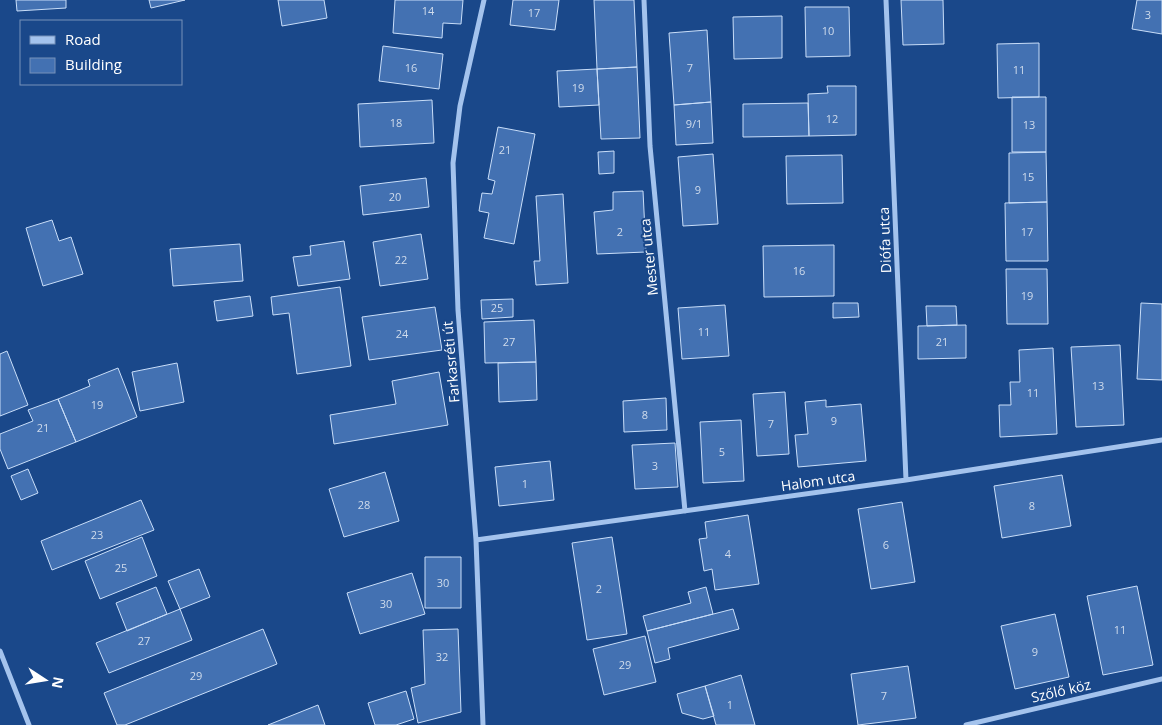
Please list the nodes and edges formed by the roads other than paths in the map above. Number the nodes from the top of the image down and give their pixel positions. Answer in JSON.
{"nodes":[{"id":1,"x":484,"y":0,"type":"edge"},
{"id":2,"x":644,"y":0,"type":"edge"},
{"id":3,"x":886,"y":0,"type":"edge"},
{"id":4,"x":1162,"y":440,"type":"edge"},
{"id":5,"x":906,"y":480,"type":"junction"},
{"id":6,"x":685,"y":511,"type":"junction"},
{"id":7,"x":476,"y":540,"type":"junction"},
{"id":8,"x":0,"y":651,"type":"edge"},
{"id":9,"x":1162,"y":679,"type":"edge"},
{"id":10,"x":29,"y":725,"type":"edge"},
{"id":11,"x":483,"y":725,"type":"edge"},
{"id":12,"x":966,"y":725,"type":"edge"}],
"edges":[{"from":1,"to":7,"type":"street","name":"Farkasréti út"},
{"from":2,"to":6,"type":"street","name":"Mester utca"},
{"from":3,"to":5,"type":"street","name":"Diófa utca"},
{"from":4,"to":5,"type":"street","name":"Halom utca"},
{"from":5,"to":6,"type":"street","name":"Halom utca"},
{"from":6,"to":7,"type":"street","name":"Halom utca"},
{"from":7,"to":11,"type":"street","name":"Farkasréti út"},
{"from":8,"to":10,"type":"street"},
{"from":9,"to":12,"type":"street","name":"Szőlő köz"}]}
